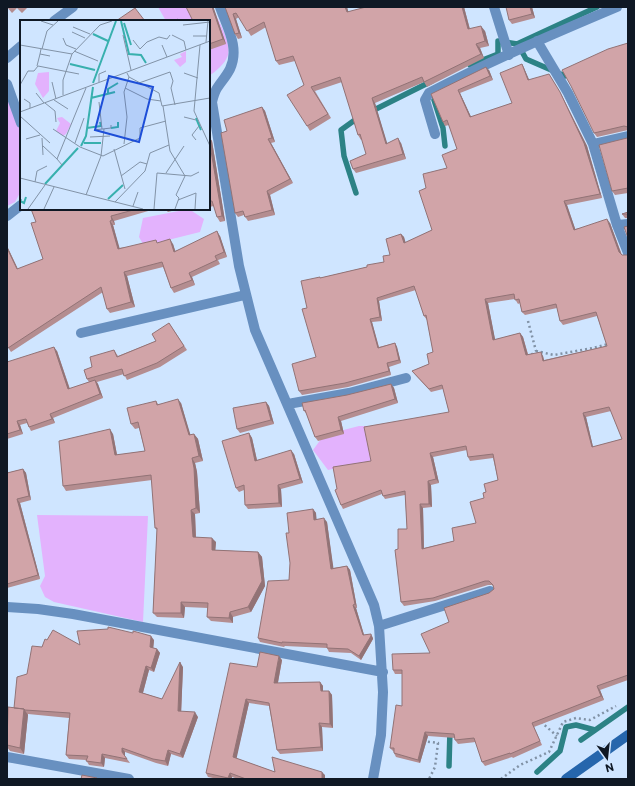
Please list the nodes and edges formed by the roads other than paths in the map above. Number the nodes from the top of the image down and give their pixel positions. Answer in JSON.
{"nodes":[{"id":1,"x":73,"y":7,"type":"edge"},
{"id":2,"x":220,"y":7,"type":"edge"},
{"id":3,"x":494,"y":7,"type":"edge"},
{"id":4,"x":617,"y":7,"type":"edge"},
{"id":5,"x":55,"y":20,"type":"edge"},
{"id":6,"x":537,"y":41,"type":"junction"},
{"id":7,"x":20,"y":47,"type":"edge"},
{"id":8,"x":509,"y":55,"type":"junction"},
{"id":9,"x":7,"y":58,"type":"edge"},
{"id":10,"x":7,"y":84,"type":"edge"},
{"id":11,"x":20,"y":120,"type":"edge"},
{"id":12,"x":435,"y":134,"type":"dead end"},
{"id":13,"x":628,"y":136,"type":"edge"},
{"id":14,"x":593,"y":144,"type":"junction"},
{"id":15,"x":20,"y":206,"type":"edge"},
{"id":16,"x":7,"y":216,"type":"edge"},
{"id":17,"x":628,"y":224,"type":"edge"},
{"id":18,"x":617,"y":225,"type":"junction"},
{"id":19,"x":628,"y":253,"type":"edge"},
{"id":20,"x":245,"y":296,"type":"junction"},
{"id":21,"x":81,"y":333,"type":"dead end"},
{"id":22,"x":406,"y":378,"type":"dead end"},
{"id":23,"x":288,"y":404,"type":"junction"},
{"id":24,"x":490,"y":591,"type":"edge"},
{"id":25,"x":7,"y":607,"type":"edge"},
{"id":26,"x":379,"y":626,"type":"junction"},
{"id":27,"x":383,"y":672,"type":"junction"},
{"id":28,"x":628,"y":735,"type":"edge"},
{"id":29,"x":7,"y":758,"type":"edge"},
{"id":30,"x":129,"y":779,"type":"edge"},
{"id":31,"x":373,"y":779,"type":"edge"},
{"id":32,"x":566,"y":779,"type":"edge"}],
"edges":[{"from":1,"to":5,"type":"street"},
{"from":2,"to":20,"type":"street"},
{"from":3,"to":8,"type":"street"},
{"from":4,"to":6,"type":"street"},
{"from":6,"to":8,"type":"street"},
{"from":6,"to":14,"type":"street"},
{"from":7,"to":9,"type":"street"},
{"from":8,"to":12,"type":"street"},
{"from":10,"to":11,"type":"street"},
{"from":13,"to":14,"type":"street"},
{"from":14,"to":18,"type":"street"},
{"from":15,"to":16,"type":"street"},
{"from":17,"to":18,"type":"street"},
{"from":18,"to":19,"type":"street"},
{"from":20,"to":21,"type":"street"},
{"from":20,"to":23,"type":"street"},
{"from":22,"to":23,"type":"street"},
{"from":23,"to":26,"type":"street"},
{"from":24,"to":26,"type":"street"},
{"from":25,"to":27,"type":"street"},
{"from":26,"to":27,"type":"street"},
{"from":27,"to":31,"type":"street"},
{"from":28,"to":32,"type":"main road"},
{"from":29,"to":30,"type":"street"}]}
